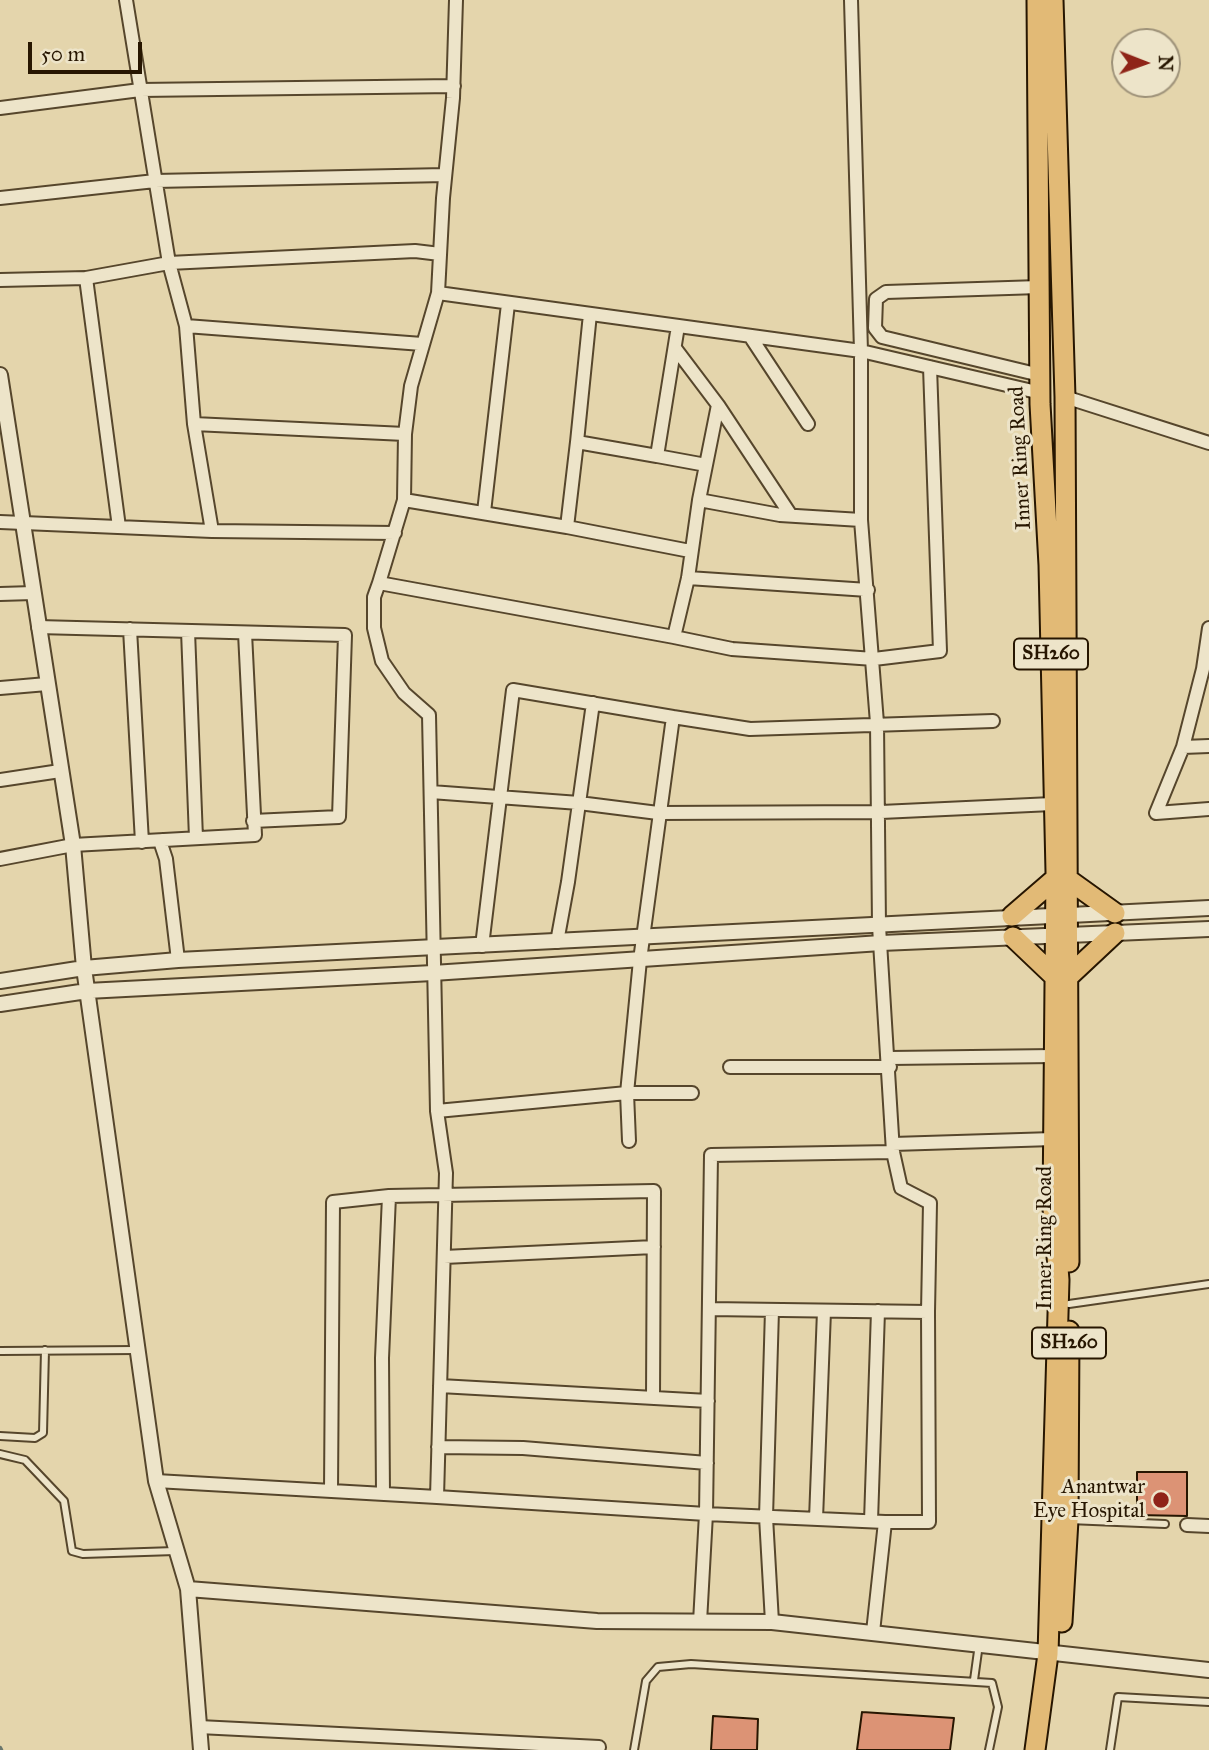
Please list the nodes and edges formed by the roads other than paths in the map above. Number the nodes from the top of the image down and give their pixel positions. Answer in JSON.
{"nodes":[{"id":1,"x":125,"y":0,"type":"edge"},
{"id":2,"x":456,"y":0,"type":"edge"},
{"id":3,"x":851,"y":0,"type":"edge"},
{"id":4,"x":1037,"y":0,"type":"edge"},
{"id":5,"x":1053,"y":0,"type":"edge"},
{"id":6,"x":454,"y":86,"type":"junction"},
{"id":7,"x":140,"y":90,"type":"junction"},
{"id":8,"x":0,"y":108,"type":"edge"},
{"id":9,"x":445,"y":175,"type":"junction"},
{"id":10,"x":155,"y":181,"type":"junction"},
{"id":11,"x":0,"y":198,"type":"edge"},
{"id":12,"x":440,"y":254,"type":"junction"},
{"id":13,"x":169,"y":263,"type":"junction"},
{"id":14,"x":86,"y":278,"type":"junction"},
{"id":15,"x":0,"y":280,"type":"edge"},
{"id":16,"x":1040,"y":287,"type":"junction"},
{"id":17,"x":438,"y":293,"type":"junction"},
{"id":18,"x":509,"y":303,"type":"junction"},
{"id":19,"x":590,"y":314,"type":"junction"},
{"id":20,"x":186,"y":326,"type":"junction"},
{"id":21,"x":678,"y":326,"type":"junction"},
{"id":22,"x":750,"y":336,"type":"junction"},
{"id":23,"x":422,"y":344,"type":"junction"},
{"id":24,"x":675,"y":348,"type":"junction"},
{"id":25,"x":861,"y":351,"type":"junction"},
{"id":26,"x":930,"y":367,"type":"junction"},
{"id":27,"x":0,"y":375,"type":"edge"},
{"id":28,"x":1040,"y":384,"type":"junction"},
{"id":29,"x":1065,"y":397,"type":"junction"},
{"id":30,"x":718,"y":405,"type":"junction"},
{"id":31,"x":194,"y":424,"type":"junction"},
{"id":32,"x":808,"y":424,"type":"dead end"},
{"id":33,"x":405,"y":434,"type":"junction"},
{"id":34,"x":5,"y":435,"type":"edge"},
{"id":35,"x":577,"y":442,"type":"junction"},
{"id":36,"x":1209,"y":443,"type":"edge"},
{"id":37,"x":657,"y":456,"type":"junction"},
{"id":38,"x":706,"y":465,"type":"junction"},
{"id":39,"x":404,"y":500,"type":"junction"},
{"id":40,"x":699,"y":500,"type":"junction"},
{"id":41,"x":484,"y":512,"type":"junction"},
{"id":42,"x":790,"y":514,"type":"junction"},
{"id":43,"x":861,"y":520,"type":"junction"},
{"id":44,"x":0,"y":522,"type":"edge"},
{"id":45,"x":22,"y":524,"type":"junction"},
{"id":46,"x":118,"y":527,"type":"junction"},
{"id":47,"x":567,"y":527,"type":"junction"},
{"id":48,"x":212,"y":531,"type":"junction"},
{"id":49,"x":395,"y":533,"type":"junction"},
{"id":50,"x":690,"y":551,"type":"junction"},
{"id":51,"x":688,"y":578,"type":"junction"},
{"id":52,"x":380,"y":583,"type":"junction"},
{"id":53,"x":868,"y":590,"type":"junction"},
{"id":54,"x":33,"y":593,"type":"junction"},
{"id":55,"x":0,"y":594,"type":"edge"},
{"id":56,"x":38,"y":627,"type":"junction"},
{"id":57,"x":1209,"y":628,"type":"edge"},
{"id":58,"x":130,"y":629,"type":"junction"},
{"id":59,"x":188,"y":631,"type":"junction"},
{"id":60,"x":245,"y":633,"type":"junction"},
{"id":61,"x":674,"y":637,"type":"junction"},
{"id":62,"x":874,"y":659,"type":"junction"},
{"id":63,"x":1206,"y":669,"type":"edge"},
{"id":64,"x":47,"y":684,"type":"junction"},
{"id":65,"x":0,"y":688,"type":"edge"},
{"id":66,"x":593,"y":703,"type":"junction"},
{"id":67,"x":673,"y":717,"type":"junction"},
{"id":68,"x":993,"y":720,"type":"dead end"},
{"id":69,"x":877,"y":723,"type":"junction"},
{"id":70,"x":1209,"y":746,"type":"edge"},
{"id":71,"x":1183,"y":747,"type":"junction"},
{"id":72,"x":60,"y":771,"type":"junction"},
{"id":73,"x":0,"y":780,"type":"edge"},
{"id":74,"x":431,"y":792,"type":"junction"},
{"id":75,"x":500,"y":798,"type":"junction"},
{"id":76,"x":579,"y":803,"type":"junction"},
{"id":77,"x":1052,"y":804,"type":"junction"},
{"id":78,"x":1209,"y":809,"type":"edge"},
{"id":79,"x":881,"y":812,"type":"junction"},
{"id":80,"x":658,"y":813,"type":"junction"},
{"id":81,"x":254,"y":821,"type":"junction"},
{"id":82,"x":196,"y":838,"type":"junction"},
{"id":83,"x":163,"y":840,"type":"junction"},
{"id":84,"x":142,"y":842,"type":"junction"},
{"id":85,"x":73,"y":845,"type":"junction"},
{"id":86,"x":0,"y":859,"type":"edge"},
{"id":87,"x":1062,"y":879,"type":"junction"},
{"id":88,"x":1209,"y":908,"type":"edge"},
{"id":89,"x":1063,"y":914,"type":"junction"},
{"id":90,"x":1012,"y":916,"type":"junction"},
{"id":91,"x":1115,"y":923,"type":"junction"},
{"id":92,"x":879,"y":926,"type":"junction"},
{"id":93,"x":1209,"y":929,"type":"edge"},
{"id":94,"x":1063,"y":936,"type":"junction"},
{"id":95,"x":643,"y":937,"type":"junction"},
{"id":96,"x":1013,"y":937,"type":"junction"},
{"id":97,"x":557,"y":942,"type":"junction"},
{"id":98,"x":881,"y":943,"type":"junction"},
{"id":99,"x":482,"y":946,"type":"junction"},
{"id":100,"x":432,"y":948,"type":"junction"},
{"id":101,"x":177,"y":960,"type":"junction"},
{"id":102,"x":640,"y":960,"type":"junction"},
{"id":103,"x":84,"y":968,"type":"junction"},
{"id":104,"x":433,"y":973,"type":"junction"},
{"id":105,"x":1061,"y":977,"type":"junction"},
{"id":106,"x":0,"y":981,"type":"edge"},
{"id":107,"x":87,"y":990,"type":"junction"},
{"id":108,"x":0,"y":1004,"type":"edge"},
{"id":109,"x":1054,"y":1056,"type":"junction"},
{"id":110,"x":890,"y":1062,"type":"junction"},
{"id":111,"x":730,"y":1068,"type":"dead end"},
{"id":112,"x":627,"y":1093,"type":"junction"},
{"id":113,"x":692,"y":1093,"type":"dead end"},
{"id":114,"x":437,"y":1111,"type":"junction"},
{"id":115,"x":1053,"y":1139,"type":"junction"},
{"id":116,"x":629,"y":1141,"type":"dead end"},
{"id":117,"x":893,"y":1148,"type":"junction"},
{"id":118,"x":389,"y":1196,"type":"junction"},
{"id":119,"x":445,"y":1196,"type":"junction"},
{"id":120,"x":654,"y":1247,"type":"junction"},
{"id":121,"x":443,"y":1257,"type":"junction"},
{"id":122,"x":1209,"y":1284,"type":"edge"},
{"id":123,"x":1069,"y":1304,"type":"junction"},
{"id":124,"x":709,"y":1309,"type":"junction"},
{"id":125,"x":772,"y":1310,"type":"junction"},
{"id":126,"x":824,"y":1311,"type":"junction"},
{"id":127,"x":878,"y":1311,"type":"junction"},
{"id":128,"x":928,"y":1312,"type":"junction"},
{"id":129,"x":45,"y":1350,"type":"junction"},
{"id":130,"x":138,"y":1350,"type":"junction"},
{"id":131,"x":0,"y":1351,"type":"edge"},
{"id":132,"x":440,"y":1387,"type":"junction"},
{"id":133,"x":653,"y":1398,"type":"junction"},
{"id":134,"x":708,"y":1401,"type":"junction"},
{"id":135,"x":0,"y":1436,"type":"edge"},
{"id":136,"x":439,"y":1447,"type":"junction"},
{"id":137,"x":0,"y":1454,"type":"edge"},
{"id":138,"x":707,"y":1463,"type":"junction"},
{"id":139,"x":156,"y":1481,"type":"junction"},
{"id":140,"x":331,"y":1491,"type":"junction"},
{"id":141,"x":383,"y":1494,"type":"junction"},
{"id":142,"x":437,"y":1497,"type":"junction"},
{"id":143,"x":706,"y":1514,"type":"junction"},
{"id":144,"x":766,"y":1517,"type":"junction"},
{"id":145,"x":816,"y":1519,"type":"junction"},
{"id":146,"x":1068,"y":1520,"type":"junction"},
{"id":147,"x":870,"y":1521,"type":"junction"},
{"id":148,"x":885,"y":1522,"type":"junction"},
{"id":149,"x":1166,"y":1524,"type":"dead end"},
{"id":150,"x":1187,"y":1525,"type":"dead end"},
{"id":151,"x":1209,"y":1526,"type":"edge"},
{"id":152,"x":177,"y":1551,"type":"junction"},
{"id":153,"x":188,"y":1589,"type":"junction"},
{"id":154,"x":700,"y":1622,"type":"junction"},
{"id":155,"x":772,"y":1622,"type":"junction"},
{"id":156,"x":873,"y":1632,"type":"junction"},
{"id":157,"x":979,"y":1644,"type":"junction"},
{"id":158,"x":1054,"y":1655,"type":"junction"},
{"id":159,"x":1209,"y":1670,"type":"edge"},
{"id":160,"x":974,"y":1680,"type":"junction"},
{"id":161,"x":1209,"y":1702,"type":"edge"},
{"id":162,"x":199,"y":1727,"type":"junction"},
{"id":163,"x":599,"y":1747,"type":"dead end"},
{"id":164,"x":201,"y":1750,"type":"edge"},
{"id":165,"x":634,"y":1750,"type":"edge"},
{"id":166,"x":989,"y":1750,"type":"edge"},
{"id":167,"x":1035,"y":1750,"type":"edge"},
{"id":168,"x":1045,"y":1750,"type":"edge"},
{"id":169,"x":1111,"y":1750,"type":"edge"}],
"edges":[{"from":1,"to":7,"type":"street"},
{"from":2,"to":6,"type":"street"},
{"from":3,"to":25,"type":"street"},
{"from":4,"to":16,"type":"highway","name":"Inner Ring Road"},
{"from":5,"to":29,"type":"highway","name":"Inner Ring Road","number":"SH260"},
{"from":6,"to":7,"type":"street"},
{"from":6,"to":9,"type":"street"},
{"from":7,"to":8,"type":"street"},
{"from":7,"to":10,"type":"street"},
{"from":9,"to":10,"type":"street"},
{"from":9,"to":12,"type":"street"},
{"from":10,"to":11,"type":"street"},
{"from":10,"to":13,"type":"street"},
{"from":12,"to":13,"type":"street"},
{"from":12,"to":17,"type":"street"},
{"from":13,"to":14,"type":"street"},
{"from":13,"to":20,"type":"street"},
{"from":14,"to":15,"type":"street"},
{"from":14,"to":46,"type":"street"},
{"from":16,"to":28,"type":"highway","name":"Inner Ring Road"},
{"from":16,"to":28,"type":"street"},
{"from":17,"to":18,"type":"street"},
{"from":17,"to":23,"type":"street"},
{"from":18,"to":19,"type":"street"},
{"from":18,"to":41,"type":"street"},
{"from":19,"to":21,"type":"street"},
{"from":19,"to":35,"type":"street"},
{"from":20,"to":23,"type":"street"},
{"from":20,"to":31,"type":"street"},
{"from":21,"to":22,"type":"street"},
{"from":21,"to":24,"type":"street"},
{"from":22,"to":25,"type":"street"},
{"from":22,"to":32,"type":"street"},
{"from":23,"to":33,"type":"street"},
{"from":24,"to":30,"type":"street"},
{"from":24,"to":37,"type":"street"},
{"from":25,"to":26,"type":"street"},
{"from":25,"to":43,"type":"street"},
{"from":26,"to":28,"type":"street"},
{"from":26,"to":62,"type":"street"},
{"from":27,"to":34,"type":"street"},
{"from":28,"to":77,"type":"highway","name":"Inner Ring Road","number":"SH260"},
{"from":29,"to":36,"type":"street"},
{"from":29,"to":87,"type":"highway","name":"Inner Ring Road","number":"SH260"},
{"from":30,"to":38,"type":"street"},
{"from":30,"to":42,"type":"street"},
{"from":31,"to":33,"type":"street"},
{"from":31,"to":48,"type":"street"},
{"from":33,"to":39,"type":"street"},
{"from":34,"to":45,"type":"street"},
{"from":35,"to":37,"type":"street"},
{"from":35,"to":47,"type":"street"},
{"from":37,"to":38,"type":"street"},
{"from":38,"to":40,"type":"street"},
{"from":39,"to":41,"type":"street"},
{"from":39,"to":49,"type":"street"},
{"from":40,"to":42,"type":"street"},
{"from":40,"to":50,"type":"street"},
{"from":41,"to":47,"type":"street"},
{"from":42,"to":43,"type":"street"},
{"from":43,"to":53,"type":"street"},
{"from":44,"to":45,"type":"street"},
{"from":45,"to":46,"type":"street"},
{"from":45,"to":54,"type":"street"},
{"from":46,"to":48,"type":"street"},
{"from":47,"to":50,"type":"street"},
{"from":48,"to":49,"type":"street"},
{"from":49,"to":52,"type":"street"},
{"from":50,"to":51,"type":"street"},
{"from":51,"to":53,"type":"street"},
{"from":51,"to":61,"type":"street"},
{"from":52,"to":61,"type":"street"},
{"from":52,"to":74,"type":"street"},
{"from":53,"to":62,"type":"street"},
{"from":54,"to":55,"type":"street"},
{"from":54,"to":56,"type":"street"},
{"from":56,"to":58,"type":"street"},
{"from":56,"to":64,"type":"street"},
{"from":57,"to":63,"type":"street"},
{"from":58,"to":59,"type":"street"},
{"from":58,"to":84,"type":"street"},
{"from":59,"to":60,"type":"street"},
{"from":59,"to":82,"type":"street"},
{"from":60,"to":81,"type":"street"},
{"from":60,"to":81,"type":"street"},
{"from":61,"to":62,"type":"street"},
{"from":62,"to":69,"type":"street"},
{"from":63,"to":71,"type":"street"},
{"from":64,"to":65,"type":"street"},
{"from":64,"to":72,"type":"street"},
{"from":66,"to":67,"type":"street"},
{"from":66,"to":75,"type":"street"},
{"from":66,"to":76,"type":"street"},
{"from":67,"to":69,"type":"street"},
{"from":67,"to":80,"type":"street"},
{"from":68,"to":69,"type":"street"},
{"from":69,"to":79,"type":"street"},
{"from":70,"to":71,"type":"street"},
{"from":71,"to":78,"type":"street"},
{"from":72,"to":73,"type":"street"},
{"from":72,"to":85,"type":"street"},
{"from":74,"to":75,"type":"street"},
{"from":74,"to":100,"type":"street"},
{"from":75,"to":76,"type":"street"},
{"from":75,"to":99,"type":"street"},
{"from":76,"to":80,"type":"street"},
{"from":76,"to":97,"type":"street"},
{"from":77,"to":79,"type":"street"},
{"from":77,"to":87,"type":"highway","name":"Inner Ring Road","number":"SH260"},
{"from":79,"to":80,"type":"street"},
{"from":79,"to":92,"type":"street"},
{"from":80,"to":95,"type":"street"},
{"from":81,"to":82,"type":"street"},
{"from":82,"to":83,"type":"street"},
{"from":83,"to":84,"type":"street"},
{"from":83,"to":101,"type":"street"},
{"from":84,"to":85,"type":"street"},
{"from":85,"to":86,"type":"street"},
{"from":85,"to":103,"type":"street"},
{"from":87,"to":89,"type":"highway","name":"Inner Ring Road","number":"SH260"},
{"from":87,"to":90,"type":"highway"},
{"from":87,"to":91,"type":"highway"},
{"from":88,"to":91,"type":"street"},
{"from":89,"to":90,"type":"street"},
{"from":89,"to":91,"type":"street"},
{"from":89,"to":94,"type":"highway","name":"Inner Ring Road"},
{"from":90,"to":92,"type":"street"},
{"from":91,"to":93,"type":"street"},
{"from":91,"to":94,"type":"street"},
{"from":91,"to":105,"type":"highway"},
{"from":92,"to":95,"type":"street"},
{"from":92,"to":98,"type":"street"},
{"from":94,"to":96,"type":"street"},
{"from":94,"to":105,"type":"highway","name":"Inner Ring Road"},
{"from":95,"to":97,"type":"street"},
{"from":95,"to":102,"type":"street"},
{"from":96,"to":98,"type":"street"},
{"from":96,"to":105,"type":"highway"},
{"from":97,"to":99,"type":"street"},
{"from":98,"to":102,"type":"street"},
{"from":98,"to":110,"type":"street"},
{"from":99,"to":100,"type":"street"},
{"from":100,"to":101,"type":"street"},
{"from":100,"to":104,"type":"street"},
{"from":101,"to":103,"type":"street"},
{"from":102,"to":104,"type":"street"},
{"from":102,"to":112,"type":"street"},
{"from":103,"to":106,"type":"street"},
{"from":103,"to":107,"type":"street"},
{"from":104,"to":107,"type":"street"},
{"from":104,"to":114,"type":"street"},
{"from":105,"to":109,"type":"highway","name":"Inner Ring Road"},
{"from":105,"to":123,"type":"highway","name":"Inner Ring Road","number":"SH260"},
{"from":107,"to":108,"type":"street"},
{"from":107,"to":130,"type":"street"},
{"from":109,"to":110,"type":"street"},
{"from":109,"to":115,"type":"highway","name":"Inner Ring Road"},
{"from":110,"to":111,"type":"street"},
{"from":110,"to":117,"type":"street"},
{"from":112,"to":113,"type":"street"},
{"from":112,"to":114,"type":"street"},
{"from":112,"to":116,"type":"street"},
{"from":114,"to":119,"type":"street"},
{"from":115,"to":117,"type":"street"},
{"from":115,"to":158,"type":"highway","name":"Inner Ring Road"},
{"from":117,"to":124,"type":"street"},
{"from":117,"to":128,"type":"street"},
{"from":118,"to":119,"type":"street"},
{"from":118,"to":140,"type":"street"},
{"from":118,"to":141,"type":"street"},
{"from":119,"to":120,"type":"street"},
{"from":119,"to":121,"type":"street"},
{"from":120,"to":121,"type":"street"},
{"from":120,"to":133,"type":"street"},
{"from":121,"to":132,"type":"street"},
{"from":122,"to":123,"type":"lane"},
{"from":123,"to":146,"type":"highway","name":"Inner Ring Road","number":"SH260"},
{"from":124,"to":125,"type":"street"},
{"from":124,"to":134,"type":"street"},
{"from":125,"to":126,"type":"street"},
{"from":125,"to":144,"type":"street"},
{"from":126,"to":127,"type":"street"},
{"from":126,"to":145,"type":"street"},
{"from":127,"to":128,"type":"street"},
{"from":127,"to":147,"type":"street"},
{"from":128,"to":148,"type":"street"},
{"from":129,"to":130,"type":"lane"},
{"from":129,"to":131,"type":"lane"},
{"from":129,"to":135,"type":"lane"},
{"from":130,"to":139,"type":"street"},
{"from":132,"to":133,"type":"street"},
{"from":132,"to":136,"type":"street"},
{"from":133,"to":134,"type":"street"},
{"from":134,"to":138,"type":"street"},
{"from":136,"to":138,"type":"street"},
{"from":136,"to":142,"type":"street"},
{"from":137,"to":152,"type":"lane"},
{"from":138,"to":143,"type":"street"},
{"from":139,"to":140,"type":"street"},
{"from":139,"to":152,"type":"street"},
{"from":140,"to":141,"type":"street"},
{"from":141,"to":142,"type":"street"},
{"from":142,"to":143,"type":"street"},
{"from":143,"to":144,"type":"street"},
{"from":143,"to":154,"type":"street"},
{"from":144,"to":145,"type":"street"},
{"from":144,"to":155,"type":"street"},
{"from":145,"to":147,"type":"street"},
{"from":146,"to":149,"type":"lane"},
{"from":146,"to":158,"type":"highway","name":"Inner Ring Road","number":"SH260"},
{"from":147,"to":148,"type":"street"},
{"from":148,"to":156,"type":"street"},
{"from":150,"to":151,"type":"street"},
{"from":152,"to":153,"type":"street"},
{"from":153,"to":154,"type":"street"},
{"from":153,"to":162,"type":"street"},
{"from":154,"to":155,"type":"street"},
{"from":155,"to":156,"type":"street"},
{"from":156,"to":157,"type":"street"},
{"from":157,"to":158,"type":"street"},
{"from":157,"to":160,"type":"lane"},
{"from":158,"to":159,"type":"street"},
{"from":158,"to":167,"type":"highway","name":"Inner Ring Road"},
{"from":158,"to":168,"type":"highway","name":"Inner Ring Road","number":"SH260"},
{"from":160,"to":165,"type":"lane"},
{"from":160,"to":166,"type":"lane"},
{"from":161,"to":169,"type":"lane"},
{"from":162,"to":163,"type":"street"},
{"from":162,"to":164,"type":"street"}]}
